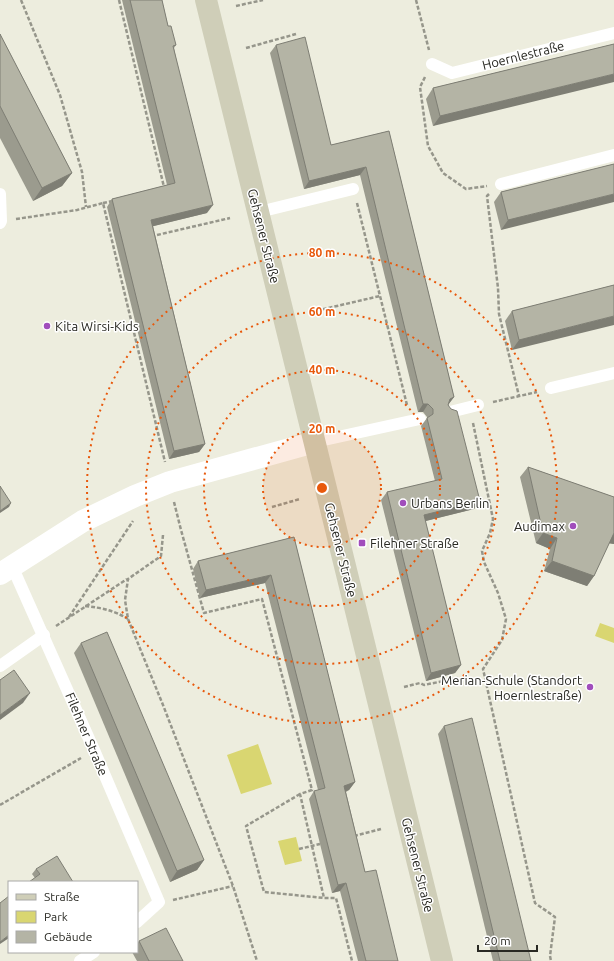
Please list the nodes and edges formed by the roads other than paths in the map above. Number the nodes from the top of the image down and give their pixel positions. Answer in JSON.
{"nodes":[{"id":1,"x":206,"y":0,"type":"edge"},
{"id":2,"x":614,"y":32,"type":"edge"},
{"id":3,"x":432,"y":64,"type":"road end"},
{"id":4,"x":614,"y":155,"type":"edge"},
{"id":5,"x":500,"y":184,"type":"road end"},
{"id":6,"x":353,"y":189,"type":"road end"},
{"id":7,"x":0,"y":194,"type":"edge"},
{"id":8,"x":258,"y":212,"type":"junction"},
{"id":9,"x":1,"y":222,"type":"edge"},
{"id":10,"x":614,"y":373,"type":"edge"},
{"id":11,"x":551,"y":388,"type":"dead end"},
{"id":12,"x":478,"y":405,"type":"dead end"},
{"id":13,"x":450,"y":412,"type":"edge"},
{"id":14,"x":420,"y":419,"type":"dead end"},
{"id":15,"x":315,"y":442,"type":"junction"},
{"id":16,"x":6,"y":570,"type":"edge"},
{"id":17,"x":44,"y":635,"type":"junction"},
{"id":18,"x":0,"y":666,"type":"edge"},
{"id":19,"x":138,"y":921,"type":"edge"},
{"id":20,"x":92,"y":953,"type":"edge"},
{"id":21,"x":80,"y":961,"type":"edge"},
{"id":22,"x":442,"y":961,"type":"edge"}],
"edges":[{"from":1,"to":8,"type":"main road","name":"Gehsener Straße"},
{"from":2,"to":3,"type":"lane","name":"Hoernlestraße"},
{"from":4,"to":5,"type":"lane"},
{"from":6,"to":8,"type":"lane"},
{"from":7,"to":9,"type":"lane"},
{"from":8,"to":15,"type":"main road","name":"Gehsener Straße"},
{"from":10,"to":11,"type":"lane"},
{"from":12,"to":13,"type":"lane"},
{"from":14,"to":15,"type":"lane"},
{"from":15,"to":16,"type":"street","name":"Filehner Straße"},
{"from":15,"to":22,"type":"main road","name":"Gehsener Straße"},
{"from":16,"to":17,"type":"lane","name":"Filehner Straße"},
{"from":17,"to":18,"type":"lane"},
{"from":17,"to":19,"type":"lane","name":"Filehner Straße"},
{"from":20,"to":21,"type":"lane"}]}
